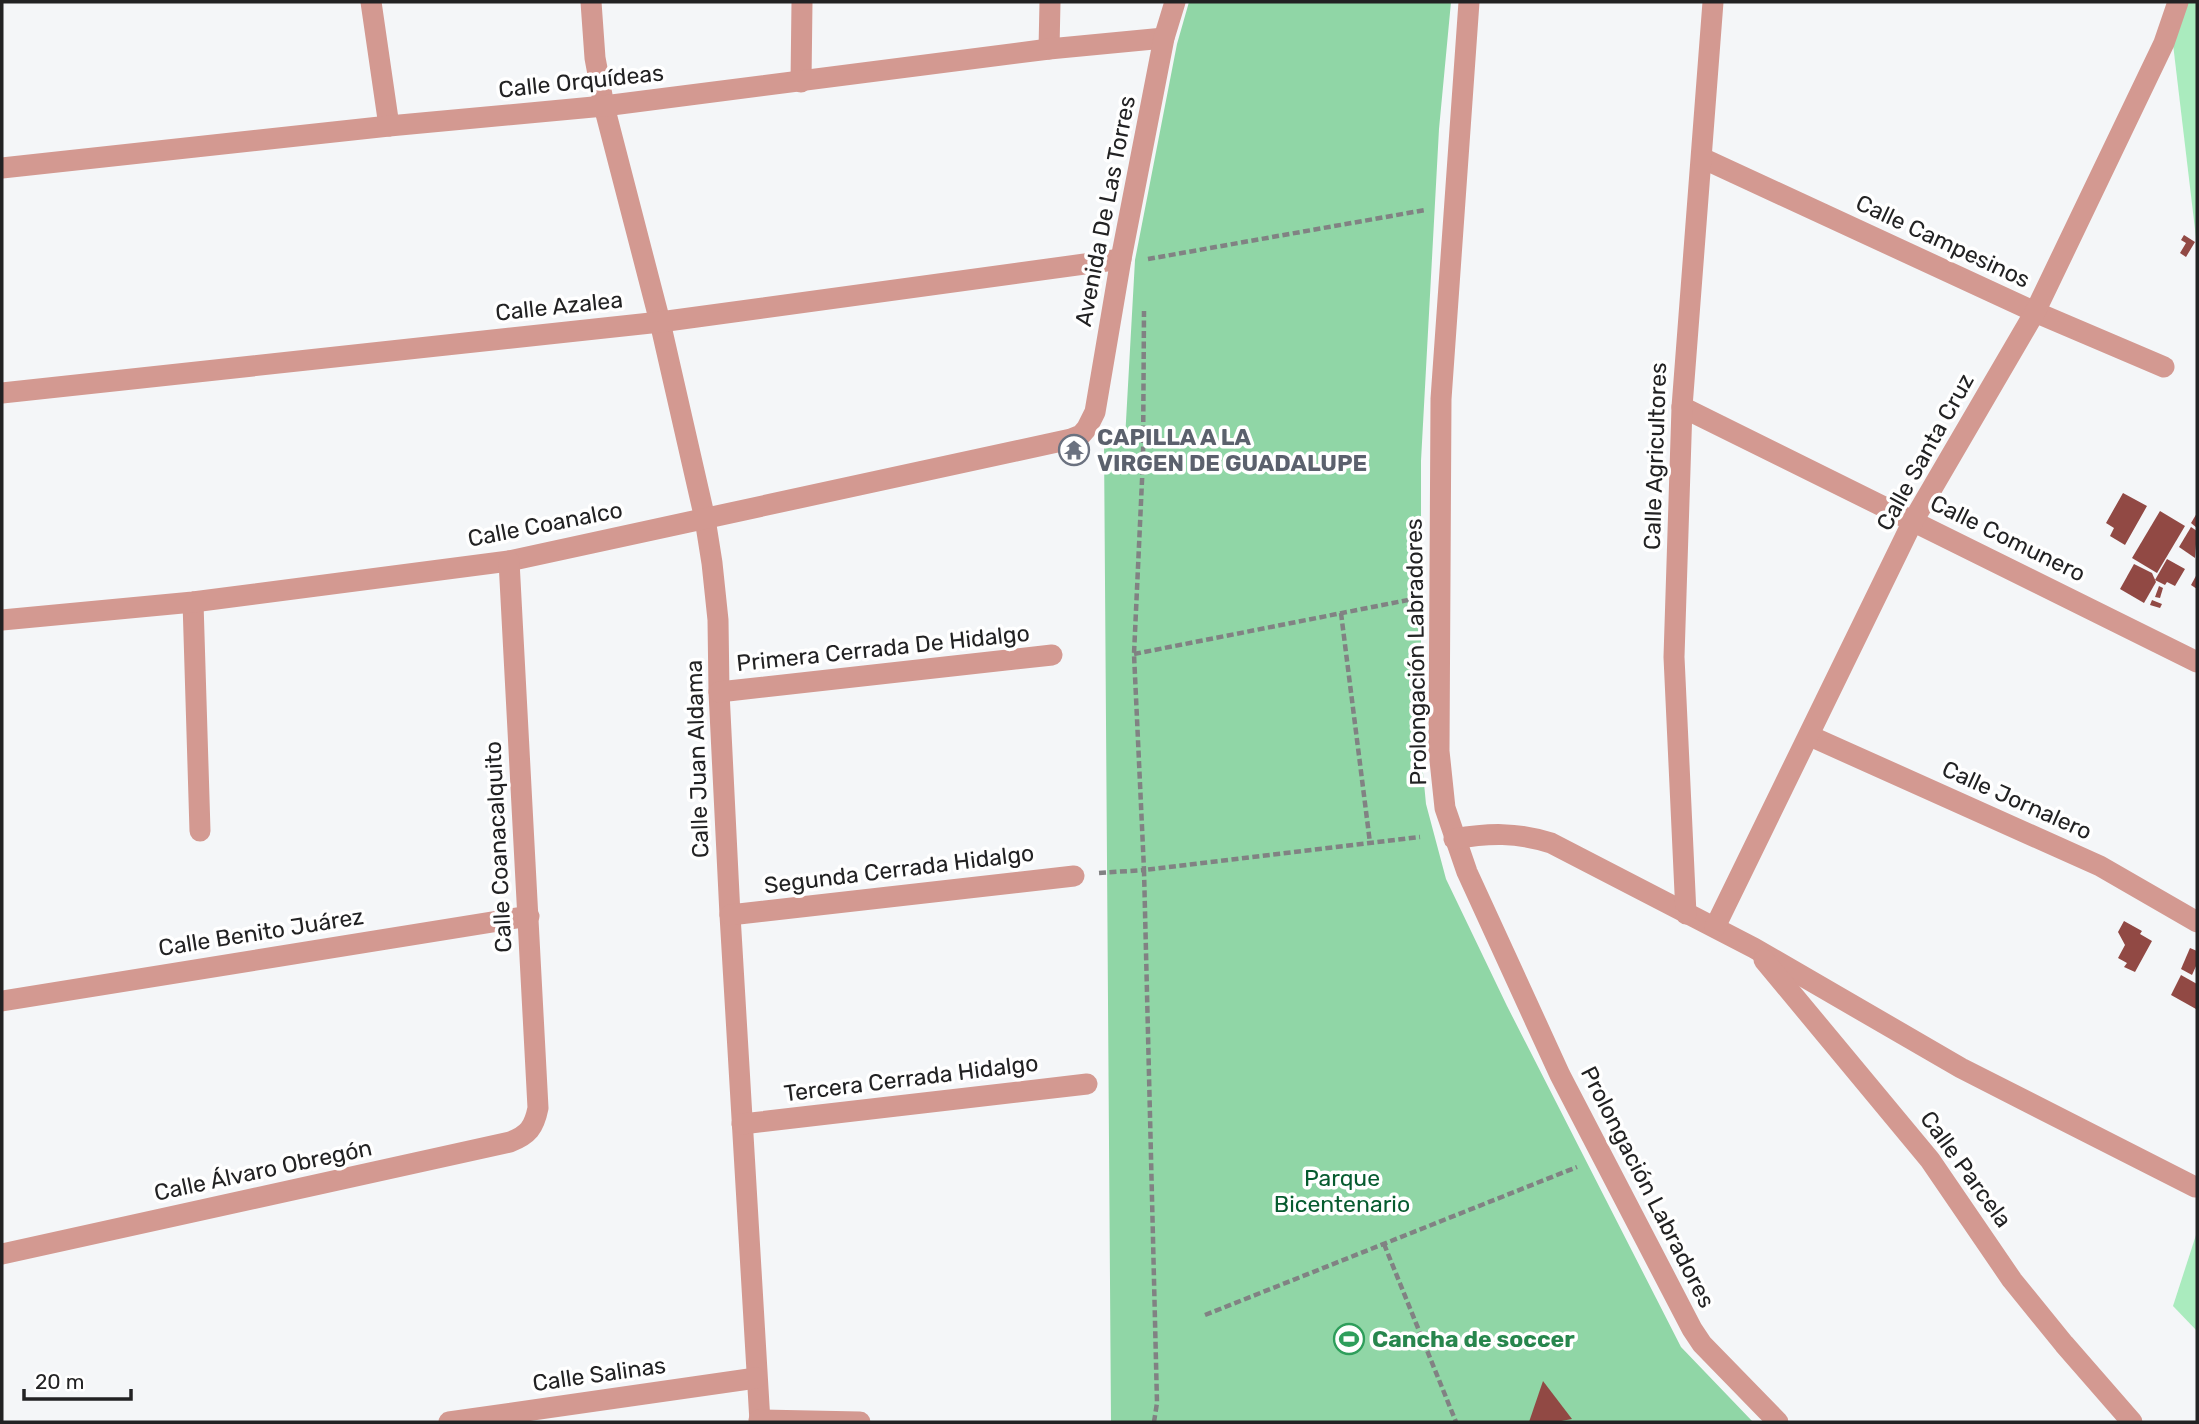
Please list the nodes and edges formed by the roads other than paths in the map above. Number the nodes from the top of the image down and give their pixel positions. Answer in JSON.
{"nodes":[{"id":1,"x":371,"y":2,"type":"edge"},
{"id":2,"x":591,"y":2,"type":"edge"},
{"id":3,"x":802,"y":2,"type":"edge"},
{"id":4,"x":1050,"y":2,"type":"edge"},
{"id":5,"x":1175,"y":2,"type":"edge"},
{"id":6,"x":1469,"y":2,"type":"edge"},
{"id":7,"x":1713,"y":2,"type":"edge"},
{"id":8,"x":2175,"y":2,"type":"edge"},
{"id":9,"x":1164,"y":38,"type":"junction"},
{"id":10,"x":1049,"y":49,"type":"junction"},
{"id":11,"x":801,"y":82,"type":"junction"},
{"id":12,"x":604,"y":106,"type":"junction"},
{"id":13,"x":389,"y":126,"type":"junction"},
{"id":14,"x":1702,"y":158,"type":"junction"},
{"id":15,"x":2,"y":168,"type":"edge"},
{"id":16,"x":1121,"y":259,"type":"junction"},
{"id":17,"x":2035,"y":312,"type":"junction"},
{"id":18,"x":660,"y":322,"type":"junction"},
{"id":19,"x":2164,"y":367,"type":"dead end"},
{"id":20,"x":2,"y":393,"type":"edge"},
{"id":21,"x":1682,"y":407,"type":"junction"},
{"id":22,"x":1087,"y":428,"type":"joint"},
{"id":23,"x":705,"y":519,"type":"junction"},
{"id":24,"x":1913,"y":521,"type":"junction"},
{"id":25,"x":509,"y":561,"type":"junction"},
{"id":26,"x":193,"y":602,"type":"junction"},
{"id":27,"x":2,"y":620,"type":"edge"},
{"id":28,"x":1052,"y":655,"type":"dead end"},
{"id":29,"x":2197,"y":662,"type":"edge"},
{"id":30,"x":719,"y":692,"type":"junction"},
{"id":31,"x":1810,"y":736,"type":"junction"},
{"id":32,"x":200,"y":831,"type":"dead end"},
{"id":33,"x":1454,"y":839,"type":"junction"},
{"id":34,"x":1074,"y":876,"type":"road end"},
{"id":35,"x":1686,"y":914,"type":"junction"},
{"id":36,"x":730,"y":915,"type":"junction"},
{"id":37,"x":529,"y":916,"type":"junction"},
{"id":38,"x":2197,"y":922,"type":"edge"},
{"id":39,"x":1714,"y":927,"type":"junction"},
{"id":40,"x":1754,"y":948,"type":"junction"},
{"id":41,"x":2,"y":1001,"type":"edge"},
{"id":42,"x":1087,"y":1084,"type":"dead end"},
{"id":43,"x":742,"y":1124,"type":"junction"},
{"id":44,"x":531,"y":1130,"type":"joint"},
{"id":45,"x":2196,"y":1187,"type":"edge"},
{"id":46,"x":2,"y":1254,"type":"edge"},
{"id":47,"x":756,"y":1378,"type":"junction"},
{"id":48,"x":760,"y":1421,"type":"edge"},
{"id":49,"x":449,"y":1422,"type":"edge"},
{"id":50,"x":860,"y":1422,"type":"edge"},
{"id":51,"x":1778,"y":1422,"type":"edge"},
{"id":52,"x":2132,"y":1422,"type":"edge"}],
"edges":[{"from":1,"to":13,"type":"street"},
{"from":2,"to":12,"type":"street","name":"Calle Juan Aldama"},
{"from":3,"to":11,"type":"street"},
{"from":4,"to":10,"type":"street"},
{"from":5,"to":9,"type":"street","name":"Avenida De Las Torres"},
{"from":6,"to":33,"type":"street","name":"Prolongación Labradores"},
{"from":7,"to":14,"type":"street","name":"Calle Agricultores"},
{"from":8,"to":17,"type":"street","name":"Calle Santa Cruz"},
{"from":9,"to":10,"type":"street","name":"Calle Orquídeas"},
{"from":9,"to":16,"type":"street","name":"Avenida De Las Torres"},
{"from":10,"to":11,"type":"street","name":"Calle Orquídeas"},
{"from":11,"to":12,"type":"street","name":"Calle Orquídeas"},
{"from":12,"to":13,"type":"street","name":"Calle Orquídeas"},
{"from":12,"to":18,"type":"street","name":"Calle Juan Aldama"},
{"from":13,"to":15,"type":"street","name":"Calle Orquídeas"},
{"from":14,"to":17,"type":"street","name":"Calle Campesinos"},
{"from":14,"to":21,"type":"street","name":"Calle Agricultores"},
{"from":16,"to":18,"type":"street","name":"Calle Azalea"},
{"from":16,"to":22,"type":"street","name":"Avenida De Las Torres"},
{"from":17,"to":19,"type":"street","name":"Calle Campesinos"},
{"from":17,"to":24,"type":"street","name":"Calle Santa Cruz"},
{"from":18,"to":20,"type":"street","name":"Calle Azalea"},
{"from":18,"to":23,"type":"street","name":"Calle Juan Aldama"},
{"from":21,"to":24,"type":"street","name":"Calle Comunero"},
{"from":21,"to":35,"type":"street","name":"Calle Agricultores"},
{"from":22,"to":23,"type":"street","name":"Calle Coanalco"},
{"from":23,"to":25,"type":"street","name":"Calle Coanalco"},
{"from":23,"to":30,"type":"street","name":"Calle Juan Aldama"},
{"from":24,"to":29,"type":"street","name":"Calle Comunero"},
{"from":24,"to":31,"type":"street","name":"Calle Santa Cruz"},
{"from":25,"to":26,"type":"street","name":"Calle Coanalco"},
{"from":25,"to":37,"type":"street","name":"Calle Coanacalquito"},
{"from":26,"to":27,"type":"street","name":"Calle Coanalco"},
{"from":26,"to":32,"type":"street"},
{"from":28,"to":30,"type":"street","name":"Primera Cerrada De Hidalgo"},
{"from":30,"to":36,"type":"street","name":"Calle Juan Aldama"},
{"from":31,"to":38,"type":"street","name":"Calle Jornalero"},
{"from":31,"to":39,"type":"street","name":"Calle Santa Cruz"},
{"from":33,"to":35,"type":"street"},
{"from":33,"to":51,"type":"street","name":"Prolongación Labradores"},
{"from":34,"to":36,"type":"street","name":"Segunda Cerrada Hidalgo"},
{"from":35,"to":39,"type":"street"},
{"from":36,"to":43,"type":"street","name":"Calle Juan Aldama"},
{"from":37,"to":41,"type":"street","name":"Calle Benito Juárez"},
{"from":37,"to":44,"type":"street","name":"Calle Coanacalquito"},
{"from":39,"to":40,"type":"street"},
{"from":40,"to":45,"type":"street"},
{"from":40,"to":52,"type":"street","name":"Calle Parcela"},
{"from":42,"to":43,"type":"street","name":"Tercera Cerrada Hidalgo"},
{"from":43,"to":47,"type":"street","name":"Calle Juan Aldama"},
{"from":44,"to":46,"type":"street","name":"Calle Álvaro Obregón"},
{"from":47,"to":48,"type":"street","name":"Calle Juan Aldama"},
{"from":47,"to":49,"type":"street","name":"Calle Salinas"},
{"from":48,"to":50,"type":"street"}]}
